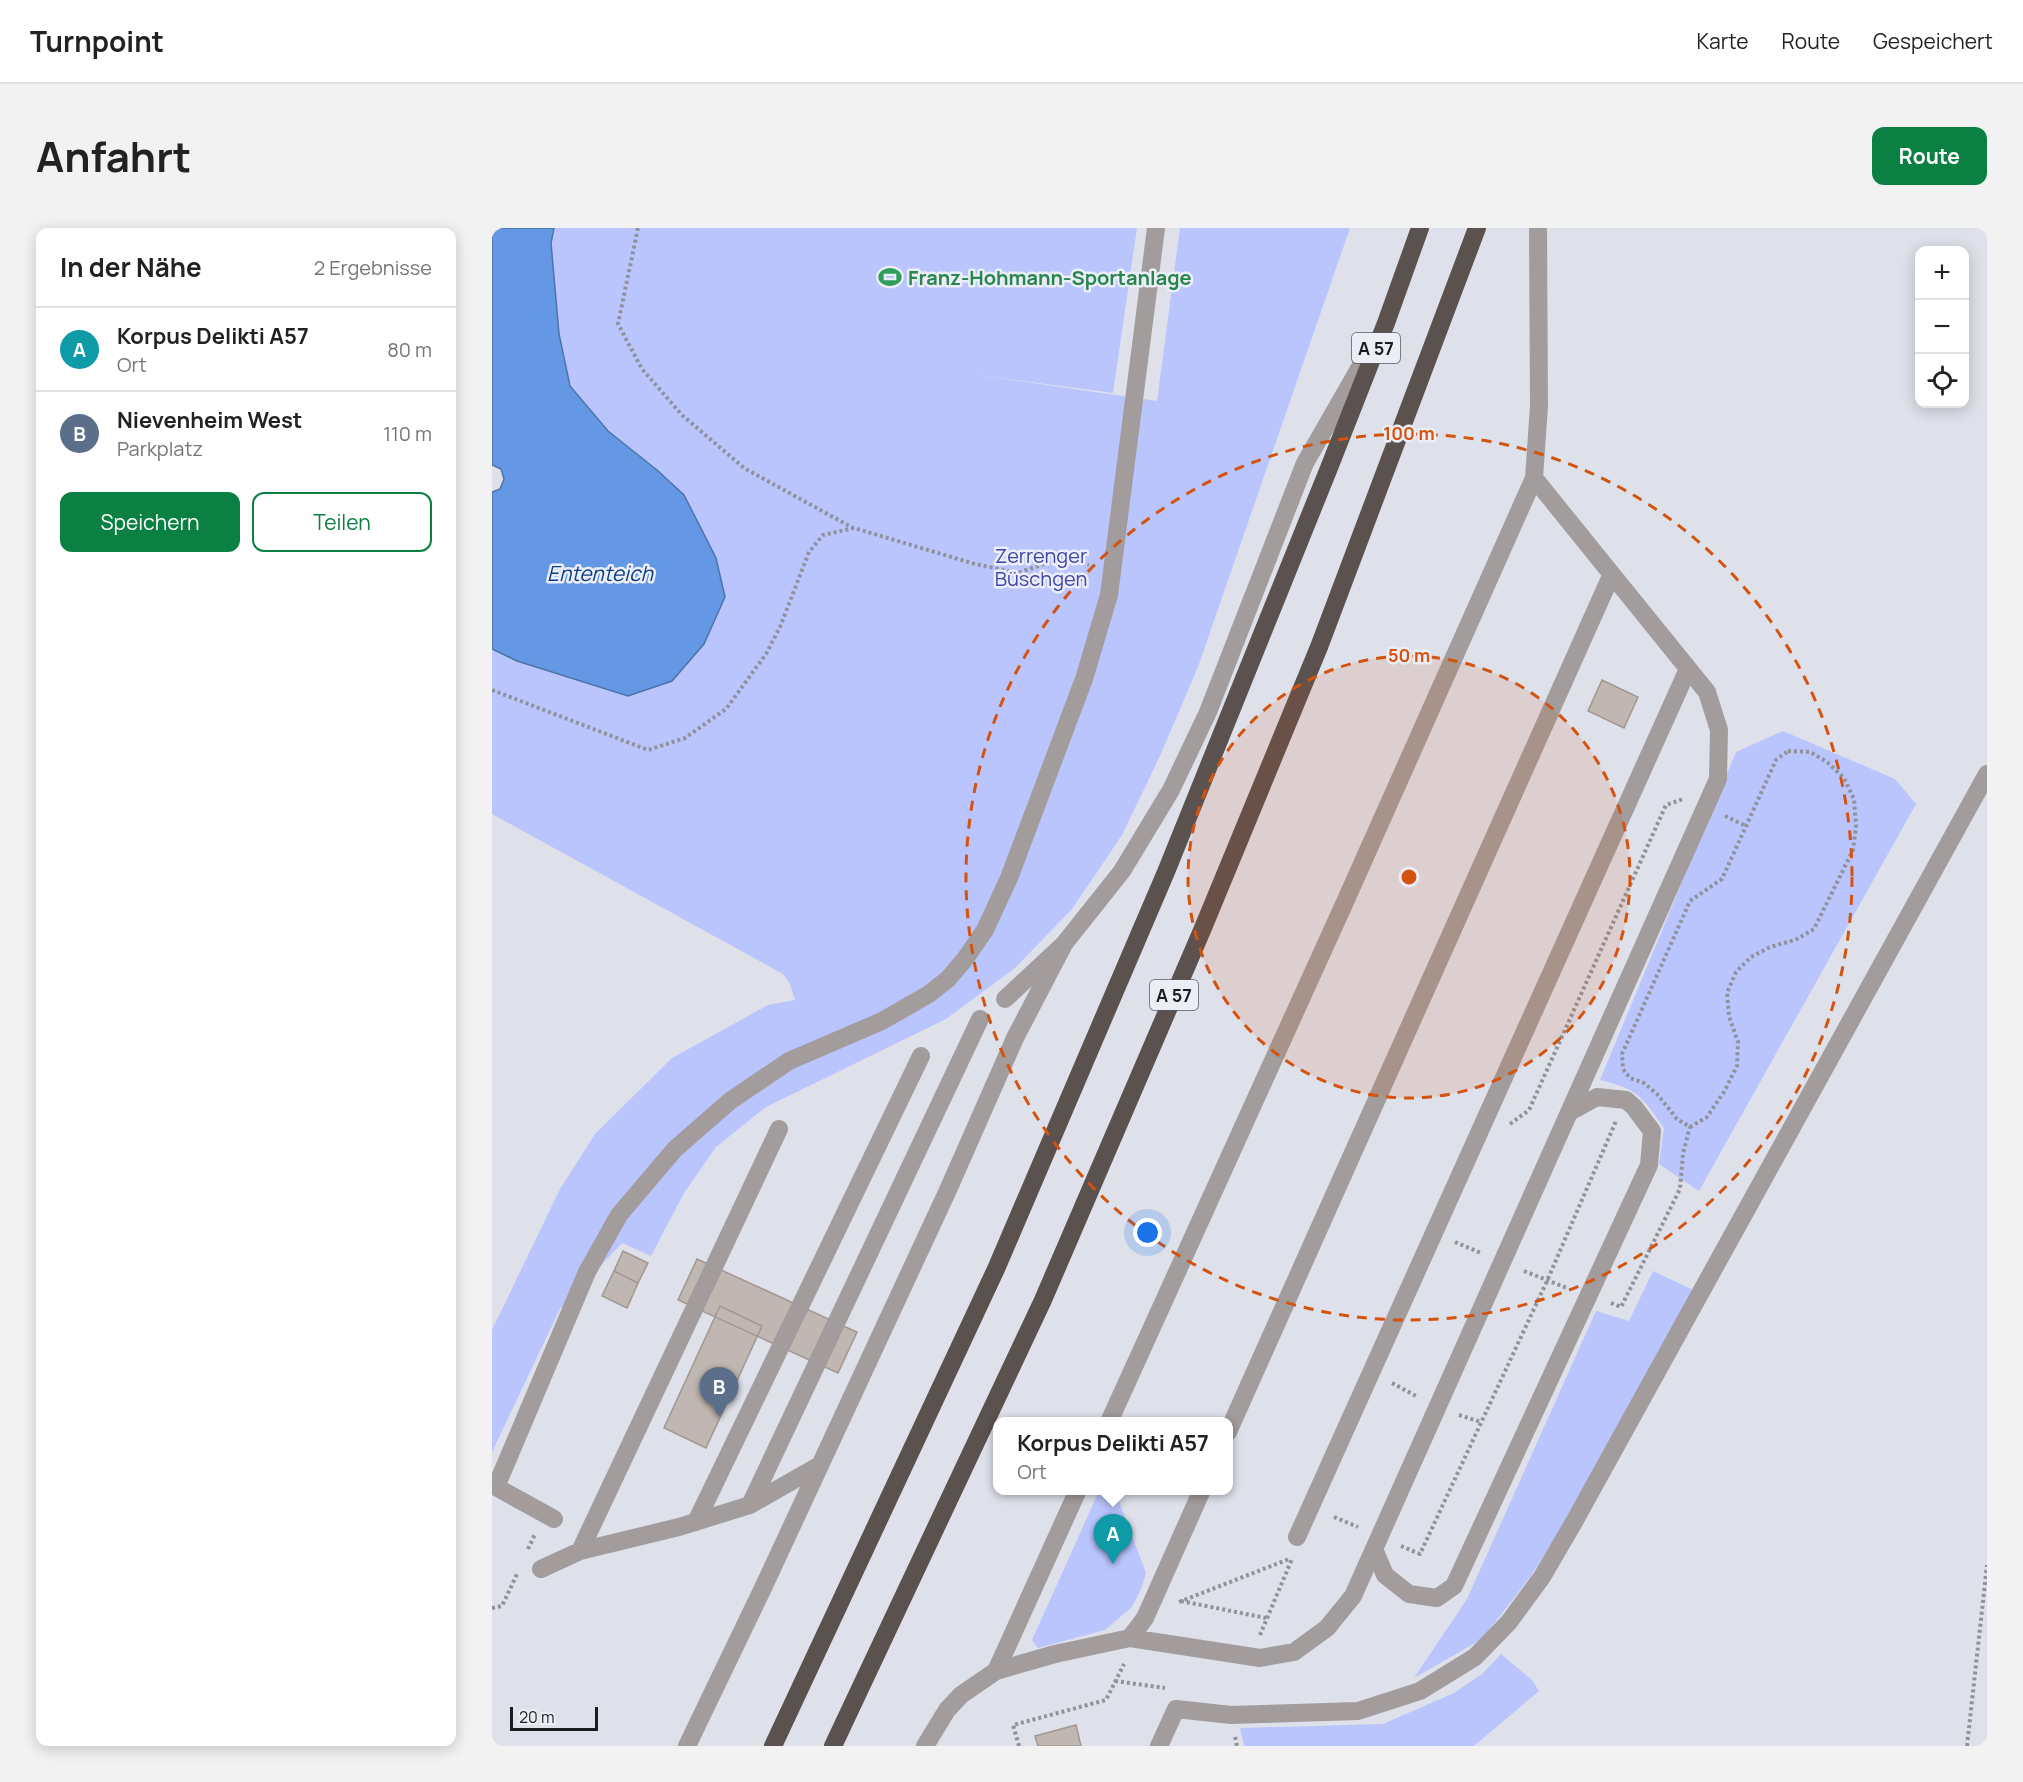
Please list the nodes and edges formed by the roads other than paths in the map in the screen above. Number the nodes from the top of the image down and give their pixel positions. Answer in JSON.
{"nodes":[{"id":1,"x":1156,"y":228,"type":"edge"},
{"id":2,"x":1420,"y":228,"type":"edge"},
{"id":3,"x":1477,"y":228,"type":"edge"},
{"id":4,"x":1538,"y":228,"type":"edge"},
{"id":5,"x":1386,"y":322,"type":"junction"},
{"id":6,"x":1534,"y":478,"type":"junction"},
{"id":7,"x":1611,"y":576,"type":"junction"},
{"id":8,"x":1688,"y":669,"type":"junction"},
{"id":9,"x":1987,"y":774,"type":"edge"},
{"id":10,"x":1064,"y":944,"type":"junction"},
{"id":11,"x":1005,"y":999,"type":"dead end"},
{"id":12,"x":980,"y":1019,"type":"dead end"},
{"id":13,"x":921,"y":1056,"type":"dead end"},
{"id":14,"x":1570,"y":1112,"type":"junction"},
{"id":15,"x":778,"y":1129,"type":"dead end"},
{"id":16,"x":1111,"y":1417,"type":"edge"},
{"id":17,"x":1233,"y":1421,"type":"edge"},
{"id":18,"x":820,"y":1465,"type":"junction"},
{"id":19,"x":494,"y":1490,"type":"edge"},
{"id":20,"x":1076,"y":1495,"type":"edge"},
{"id":21,"x":1200,"y":1495,"type":"edge"},
{"id":22,"x":750,"y":1505,"type":"junction"},
{"id":23,"x":554,"y":1519,"type":"dead end"},
{"id":24,"x":696,"y":1522,"type":"junction"},
{"id":25,"x":1297,"y":1538,"type":"dead end"},
{"id":26,"x":1377,"y":1543,"type":"junction"},
{"id":27,"x":580,"y":1551,"type":"junction"},
{"id":28,"x":541,"y":1569,"type":"dead end"},
{"id":29,"x":1130,"y":1638,"type":"junction"},
{"id":30,"x":996,"y":1671,"type":"junction"},
{"id":31,"x":930,"y":1742,"type":"edge"},
{"id":32,"x":687,"y":1746,"type":"edge"},
{"id":33,"x":773,"y":1746,"type":"edge"},
{"id":34,"x":832,"y":1746,"type":"edge"},
{"id":35,"x":1159,"y":1746,"type":"edge"}],
"edges":[{"from":1,"to":19,"type":"lane"},
{"from":2,"to":5,"type":"highway","number":"A 57"},
{"from":3,"to":34,"type":"highway","number":"A 57"},
{"from":4,"to":6,"type":"lane"},
{"from":5,"to":10,"type":"lane"},
{"from":5,"to":33,"type":"highway","number":"A 57"},
{"from":6,"to":7,"type":"lane"},
{"from":6,"to":16,"type":"lane"},
{"from":7,"to":8,"type":"lane"},
{"from":7,"to":17,"type":"lane"},
{"from":8,"to":14,"type":"lane"},
{"from":8,"to":25,"type":"lane"},
{"from":9,"to":35,"type":"lane"},
{"from":10,"to":11,"type":"lane"},
{"from":10,"to":18,"type":"lane"},
{"from":12,"to":22,"type":"lane"},
{"from":13,"to":24,"type":"lane"},
{"from":14,"to":26,"type":"lane"},
{"from":14,"to":26,"type":"lane"},
{"from":15,"to":27,"type":"lane"},
{"from":18,"to":22,"type":"lane"},
{"from":18,"to":32,"type":"lane"},
{"from":19,"to":23,"type":"lane"},
{"from":20,"to":30,"type":"lane"},
{"from":21,"to":29,"type":"lane"},
{"from":22,"to":24,"type":"lane"},
{"from":24,"to":27,"type":"lane"},
{"from":26,"to":29,"type":"lane"},
{"from":27,"to":28,"type":"lane"},
{"from":29,"to":30,"type":"lane"},
{"from":30,"to":31,"type":"lane"}]}
